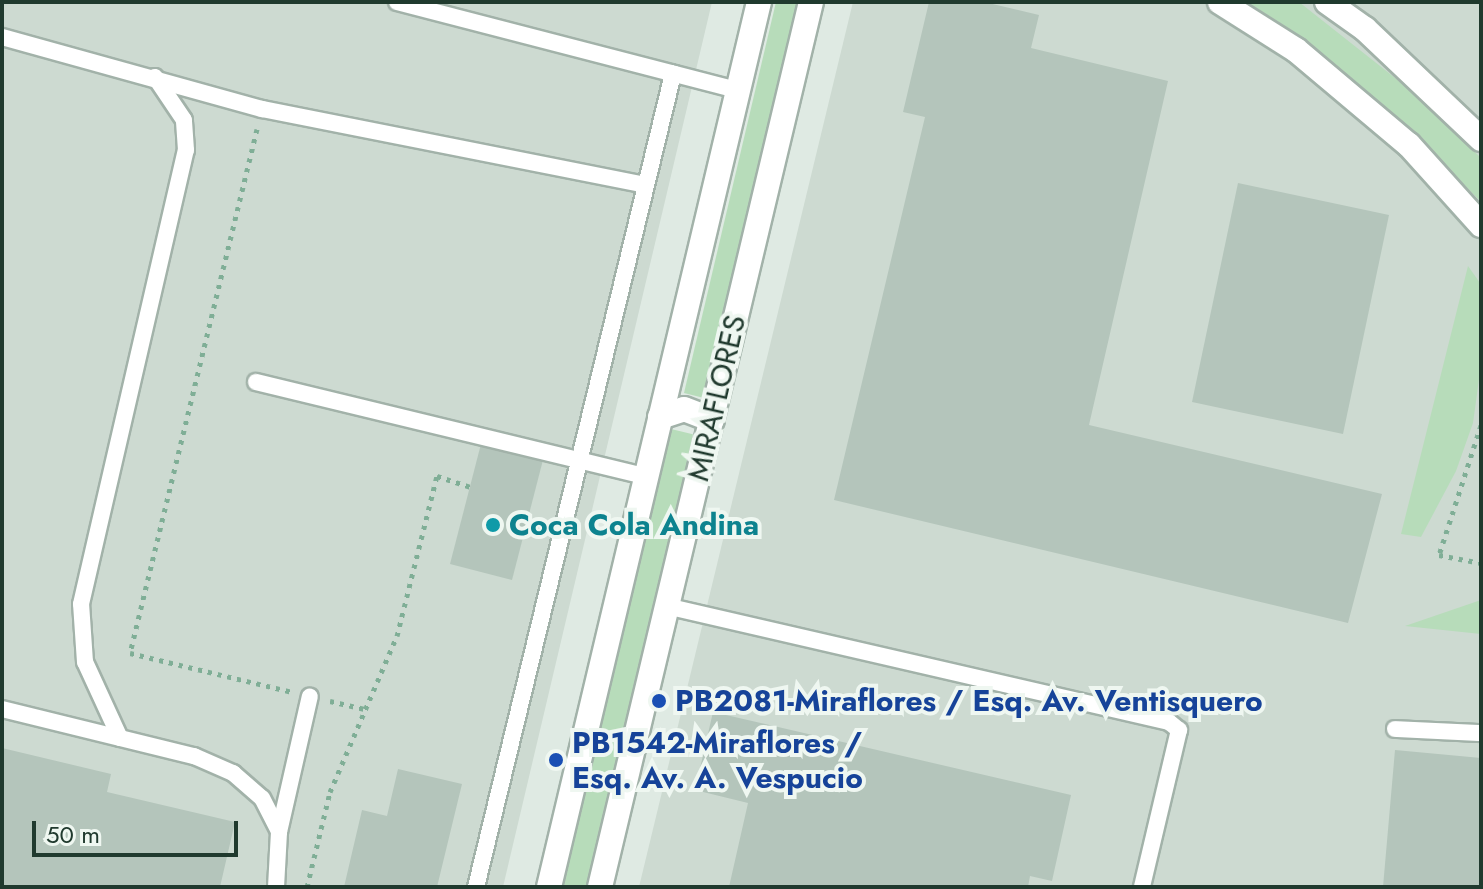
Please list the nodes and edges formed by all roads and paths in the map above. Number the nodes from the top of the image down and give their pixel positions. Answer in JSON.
{"nodes":[{"id":1,"x":397,"y":2,"type":"edge"},
{"id":2,"x":759,"y":2,"type":"edge"},
{"id":3,"x":811,"y":2,"type":"edge"},
{"id":4,"x":1220,"y":2,"type":"edge"},
{"id":5,"x":1327,"y":2,"type":"edge"},
{"id":6,"x":2,"y":37,"type":"edge"},
{"id":7,"x":673,"y":74,"type":"junction"},
{"id":8,"x":155,"y":77,"type":"junction"},
{"id":9,"x":737,"y":90,"type":"junction"},
{"id":10,"x":262,"y":109,"type":"junction"},
{"id":11,"x":1481,"y":139,"type":"edge"},
{"id":12,"x":646,"y":185,"type":"junction"},
{"id":13,"x":1481,"y":225,"type":"edge"},
{"id":14,"x":256,"y":382,"type":"dead end"},
{"id":15,"x":660,"y":417,"type":"junction"},
{"id":16,"x":712,"y":420,"type":"junction"},
{"id":17,"x":1481,"y":425,"type":"edge"},
{"id":18,"x":580,"y":460,"type":"junction"},
{"id":19,"x":646,"y":476,"type":"junction"},
{"id":20,"x":470,"y":487,"type":"dead end"},
{"id":21,"x":1481,"y":563,"type":"edge"},
{"id":22,"x":666,"y":606,"type":"junction"},
{"id":23,"x":310,"y":696,"type":"junction"},
{"id":24,"x":2,"y":709,"type":"edge"},
{"id":25,"x":368,"y":710,"type":"junction"},
{"id":26,"x":1395,"y":729,"type":"dead end"},
{"id":27,"x":1481,"y":733,"type":"edge"},
{"id":28,"x":120,"y":738,"type":"junction"},
{"id":29,"x":279,"y":832,"type":"junction"},
{"id":30,"x":276,"y":887,"type":"edge"},
{"id":31,"x":307,"y":887,"type":"edge"},
{"id":32,"x":476,"y":887,"type":"edge"},
{"id":33,"x":549,"y":887,"type":"edge"},
{"id":34,"x":600,"y":887,"type":"edge"},
{"id":35,"x":1142,"y":887,"type":"edge"}],
"edges":[{"from":1,"to":7,"type":"lane"},
{"from":2,"to":9,"type":"main road","name":"MIRAFLORES"},
{"from":3,"to":16,"type":"main road","name":"MIRAFLORES"},
{"from":4,"to":13,"type":"main road"},
{"from":5,"to":11,"type":"main road"},
{"from":6,"to":8,"type":"lane"},
{"from":7,"to":9,"type":"lane"},
{"from":7,"to":12,"type":"lane"},
{"from":8,"to":10,"type":"lane"},
{"from":8,"to":28,"type":"lane"},
{"from":9,"to":15,"type":"main road","name":"MIRAFLORES"},
{"from":10,"to":12,"type":"lane"},
{"from":10,"to":23,"type":"path"},
{"from":12,"to":18,"type":"lane"},
{"from":14,"to":18,"type":"lane"},
{"from":15,"to":16,"type":"main road"},
{"from":15,"to":19,"type":"main road","name":"MIRAFLORES"},
{"from":16,"to":22,"type":"main road","name":"MIRAFLORES"},
{"from":17,"to":21,"type":"path"},
{"from":18,"to":19,"type":"lane"},
{"from":18,"to":32,"type":"lane"},
{"from":19,"to":33,"type":"main road","name":"MIRAFLORES"},
{"from":20,"to":25,"type":"path"},
{"from":22,"to":34,"type":"main road","name":"MIRAFLORES"},
{"from":22,"to":35,"type":"lane"},
{"from":23,"to":25,"type":"path"},
{"from":23,"to":29,"type":"lane"},
{"from":24,"to":28,"type":"lane"},
{"from":25,"to":31,"type":"path"},
{"from":26,"to":27,"type":"lane"},
{"from":28,"to":29,"type":"lane"},
{"from":29,"to":30,"type":"lane"}]}
